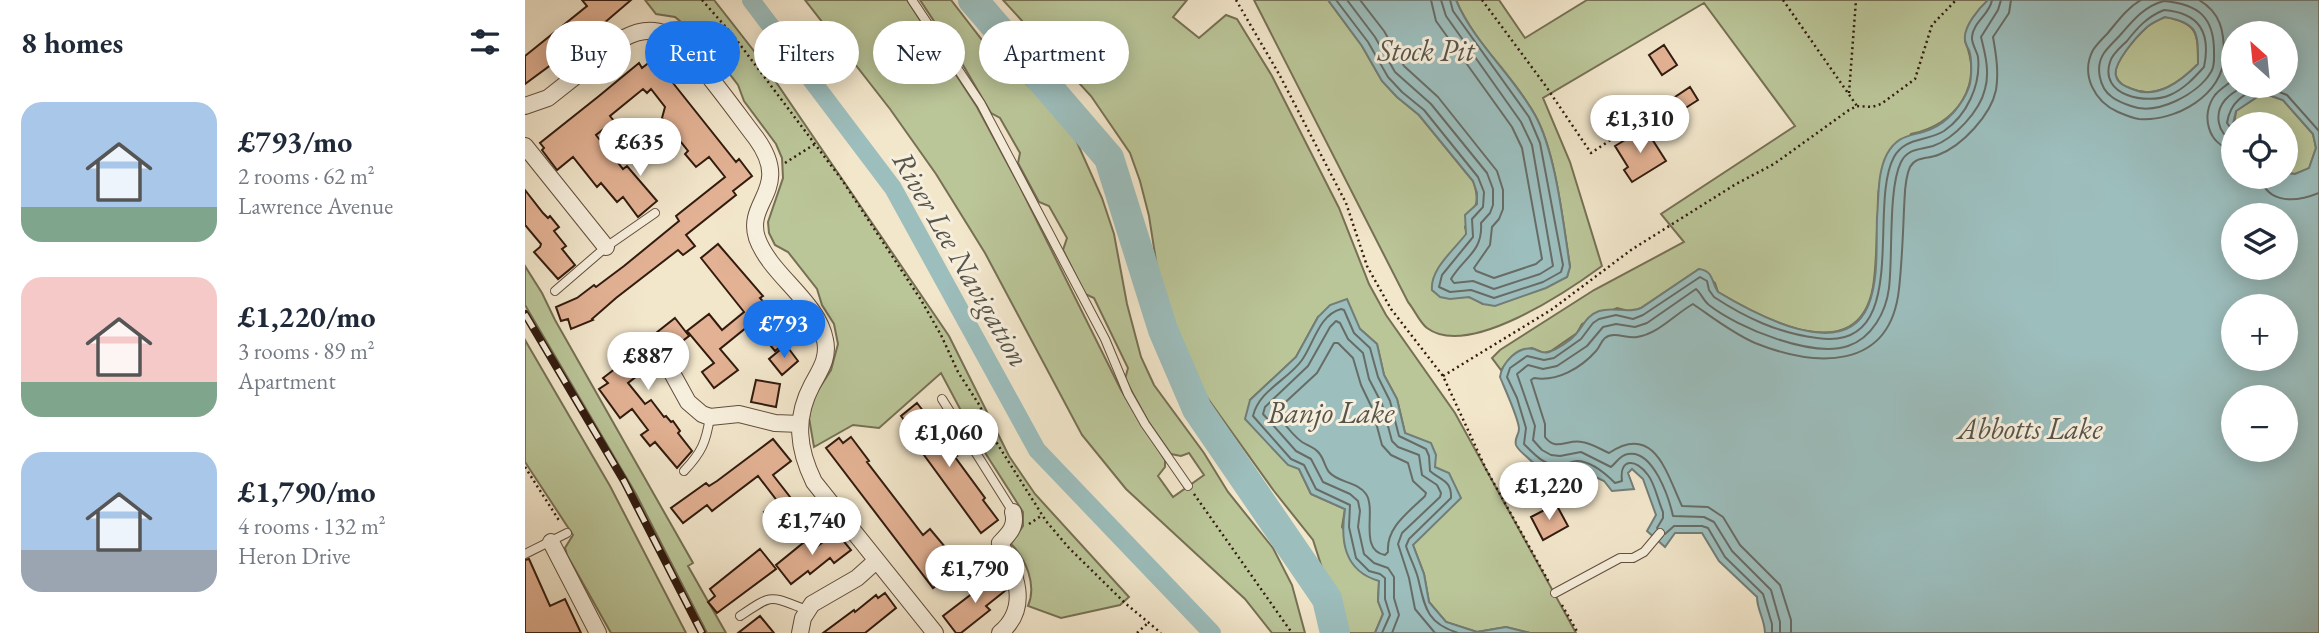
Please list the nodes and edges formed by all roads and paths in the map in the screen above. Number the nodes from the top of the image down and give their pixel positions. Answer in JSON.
{"nodes":[{"id":1,"x":702,"y":0,"type":"edge"},
{"id":2,"x":912,"y":0,"type":"edge"},
{"id":3,"x":1236,"y":0,"type":"edge"},
{"id":4,"x":1482,"y":0,"type":"edge"},
{"id":5,"x":1783,"y":0,"type":"edge"},
{"id":6,"x":1856,"y":0,"type":"edge"},
{"id":7,"x":1957,"y":0,"type":"edge"},
{"id":8,"x":1849,"y":93,"type":"junction"},
{"id":9,"x":525,"y":106,"type":"edge"},
{"id":10,"x":1857,"y":106,"type":"junction"},
{"id":11,"x":1641,"y":119,"type":"dead end"},
{"id":12,"x":815,"y":144,"type":"junction"},
{"id":13,"x":525,"y":146,"type":"edge"},
{"id":14,"x":771,"y":173,"type":"junction"},
{"id":15,"x":655,"y":213,"type":"dead end"},
{"id":16,"x":606,"y":247,"type":"junction"},
{"id":17,"x":555,"y":291,"type":"dead end"},
{"id":18,"x":671,"y":373,"type":"dead end"},
{"id":19,"x":1443,"y":376,"type":"junction"},
{"id":20,"x":942,"y":399,"type":"dead end"},
{"id":21,"x":710,"y":417,"type":"junction"},
{"id":22,"x":800,"y":424,"type":"junction"},
{"id":23,"x":525,"y":467,"type":"edge"},
{"id":24,"x":684,"y":471,"type":"dead end"},
{"id":25,"x":1188,"y":486,"type":"joint"},
{"id":26,"x":1013,"y":512,"type":"joint"},
{"id":27,"x":567,"y":533,"type":"joint"},
{"id":28,"x":1660,"y":533,"type":"dead end"},
{"id":29,"x":551,"y":542,"type":"junction"},
{"id":30,"x":525,"y":554,"type":"edge"},
{"id":31,"x":876,"y":561,"type":"junction"},
{"id":32,"x":1555,"y":593,"type":"junction"},
{"id":33,"x":807,"y":610,"type":"junction"},
{"id":34,"x":740,"y":616,"type":"dead end"},
{"id":35,"x":1149,"y":622,"type":"junction"},
{"id":36,"x":598,"y":633,"type":"edge"},
{"id":37,"x":800,"y":633,"type":"edge"},
{"id":38,"x":935,"y":633,"type":"edge"},
{"id":39,"x":1000,"y":633,"type":"edge"},
{"id":40,"x":1137,"y":633,"type":"edge"},
{"id":41,"x":1161,"y":633,"type":"edge"},
{"id":42,"x":1292,"y":633,"type":"edge"},
{"id":43,"x":1578,"y":633,"type":"edge"}],
"edges":[{"from":1,"to":12,"type":"path"},
{"from":2,"to":25,"type":"lane"},
{"from":3,"to":19,"type":"path"},
{"from":4,"to":11,"type":"path"},
{"from":5,"to":8,"type":"path"},
{"from":6,"to":8,"type":"path"},
{"from":7,"to":10,"type":"path"},
{"from":8,"to":10,"type":"path"},
{"from":9,"to":14,"type":"street"},
{"from":10,"to":19,"type":"path"},
{"from":12,"to":14,"type":"path"},
{"from":12,"to":35,"type":"path"},
{"from":13,"to":16,"type":"street"},
{"from":14,"to":22,"type":"street"},
{"from":15,"to":16,"type":"lane"},
{"from":16,"to":17,"type":"lane"},
{"from":18,"to":21,"type":"street"},
{"from":19,"to":32,"type":"path"},
{"from":20,"to":26,"type":"lane"},
{"from":21,"to":22,"type":"street"},
{"from":21,"to":24,"type":"lane"},
{"from":22,"to":31,"type":"street"},
{"from":23,"to":27,"type":"path"},
{"from":25,"to":42,"type":"path"},
{"from":26,"to":39,"type":"street"},
{"from":27,"to":29,"type":"lane"},
{"from":28,"to":32,"type":"lane"},
{"from":29,"to":30,"type":"lane"},
{"from":29,"to":36,"type":"street"},
{"from":31,"to":33,"type":"street"},
{"from":31,"to":38,"type":"street"},
{"from":32,"to":43,"type":"path"},
{"from":33,"to":34,"type":"lane"},
{"from":33,"to":37,"type":"street"},
{"from":35,"to":40,"type":"path"},
{"from":35,"to":41,"type":"path"}]}
